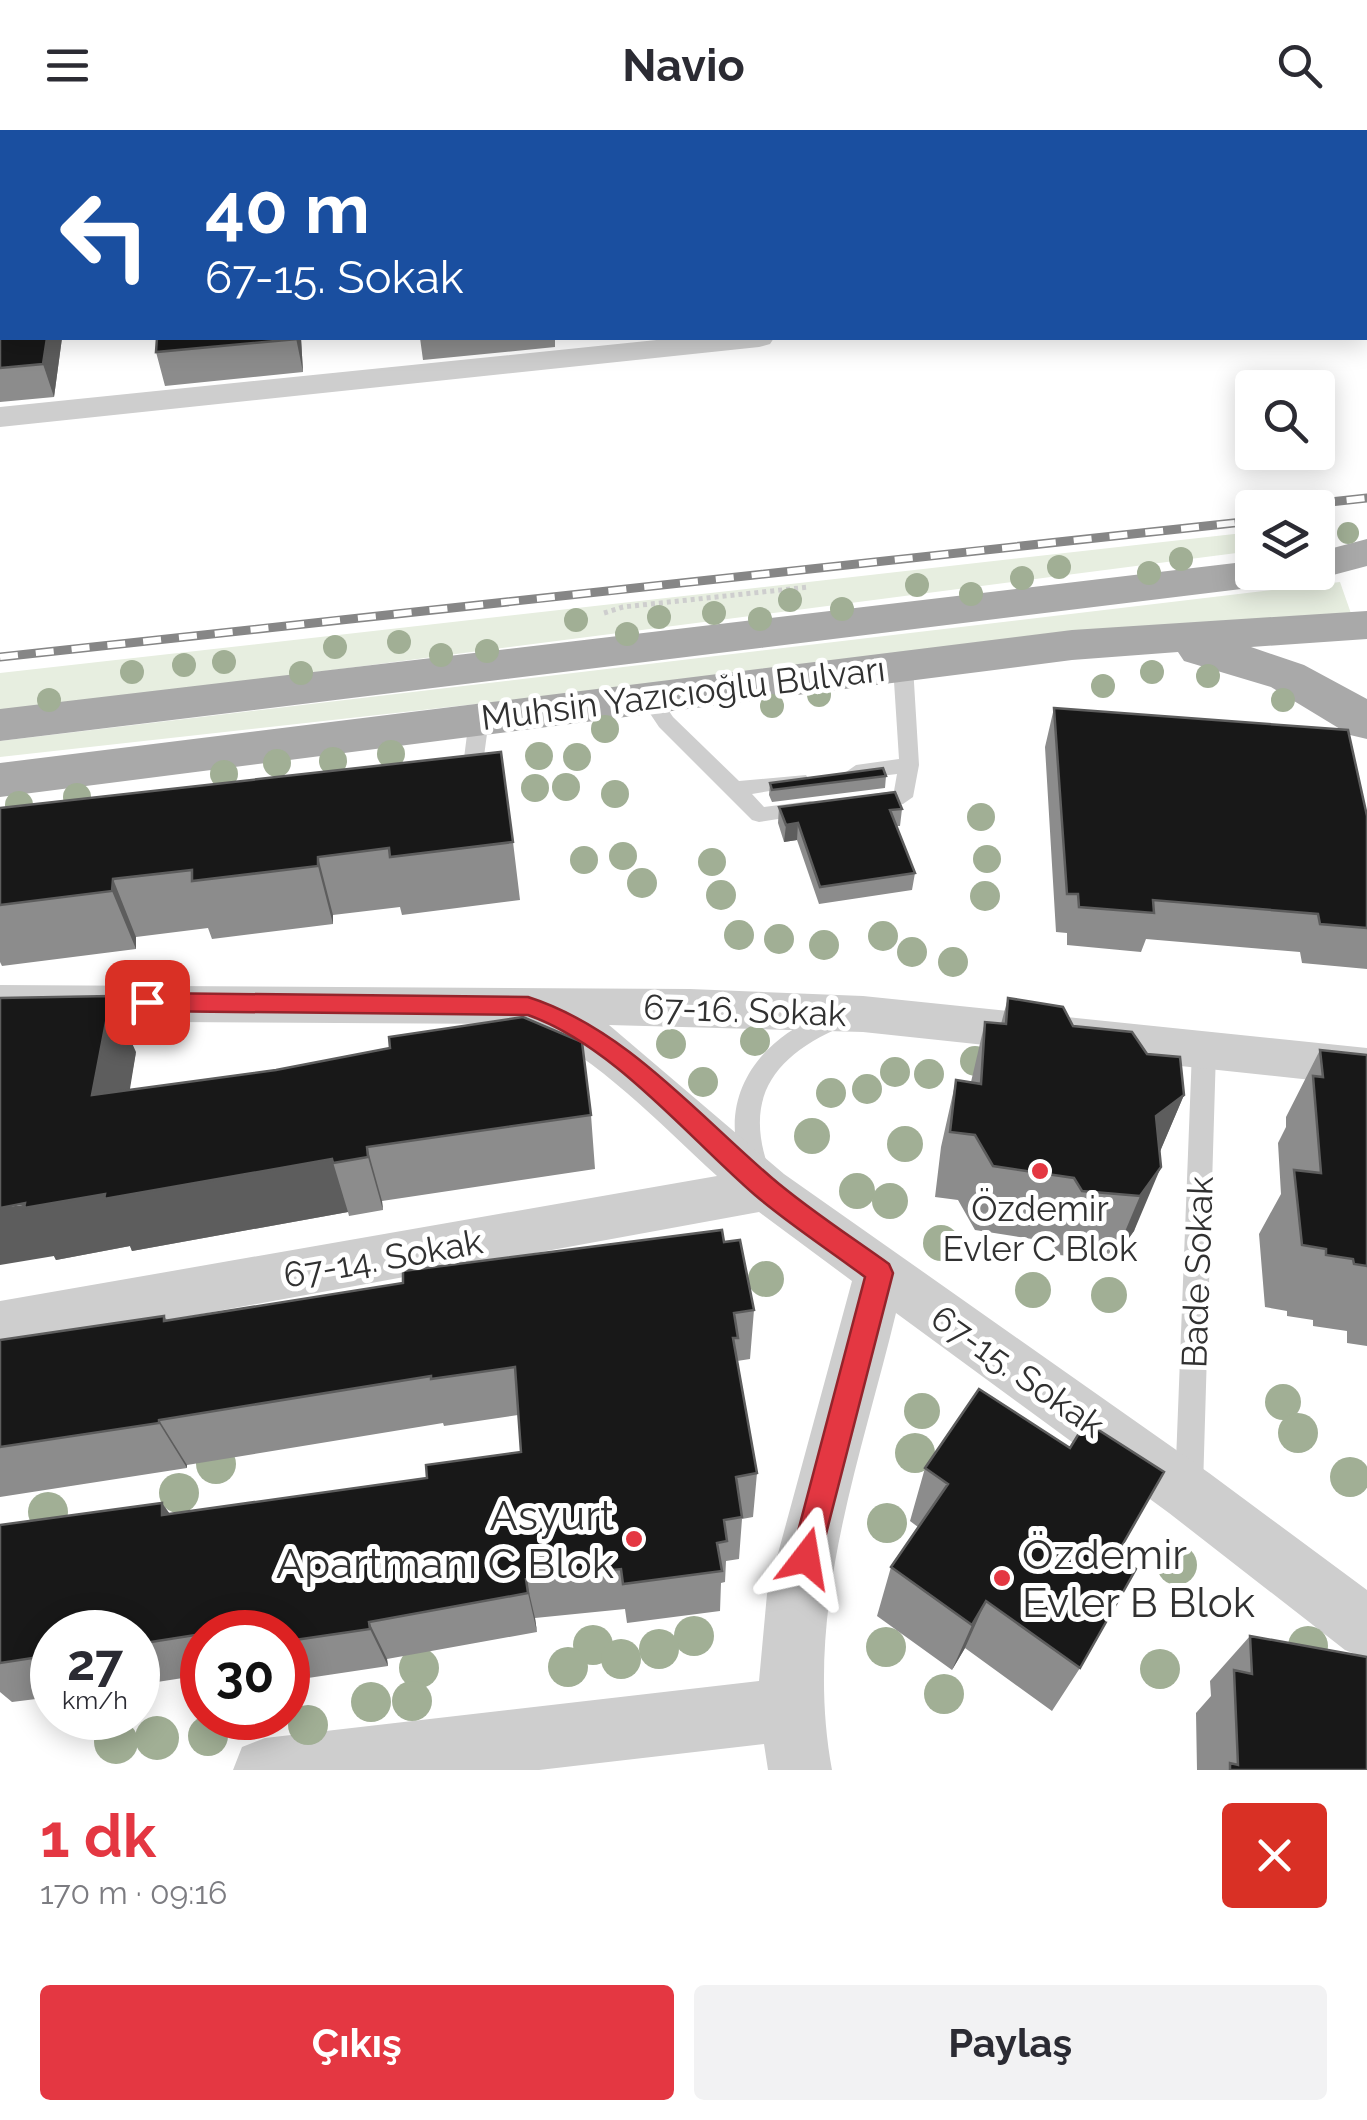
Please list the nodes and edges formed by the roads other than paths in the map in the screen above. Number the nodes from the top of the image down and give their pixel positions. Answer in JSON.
{"nodes":[{"id":1,"x":740,"y":340,"type":"edge"},
{"id":2,"x":0,"y":417,"type":"edge"},
{"id":3,"x":1367,"y":552,"type":"edge"},
{"id":4,"x":1335,"y":561,"type":"edge"},
{"id":5,"x":1367,"y":569,"type":"edge"},
{"id":6,"x":1235,"y":577,"type":"edge"},
{"id":7,"x":1367,"y":583,"type":"edge"},
{"id":8,"x":1367,"y":625,"type":"edge"},
{"id":9,"x":1072,"y":645,"type":"junction"},
{"id":10,"x":902,"y":666,"type":"junction"},
{"id":11,"x":648,"y":697,"type":"junction"},
{"id":12,"x":479,"y":718,"type":"junction"},
{"id":13,"x":1367,"y":724,"type":"edge"},
{"id":14,"x":0,"y":725,"type":"edge"},
{"id":15,"x":909,"y":765,"type":"junction"},
{"id":16,"x":433,"y":778,"type":"edge"},
{"id":17,"x":0,"y":780,"type":"edge"},
{"id":18,"x":736,"y":789,"type":"junction"},
{"id":19,"x":0,"y":1002,"type":"edge"},
{"id":20,"x":528,"y":1006,"type":"junction"},
{"id":21,"x":862,"y":1014,"type":"junction"},
{"id":22,"x":1204,"y":1050,"type":"junction"},
{"id":23,"x":1367,"y":1067,"type":"edge"},
{"id":24,"x":766,"y":1189,"type":"junction"},
{"id":25,"x":880,"y":1273,"type":"junction"},
{"id":26,"x":0,"y":1326,"type":"edge"},
{"id":27,"x":1189,"y":1493,"type":"junction"},
{"id":28,"x":1367,"y":1628,"type":"edge"},
{"id":29,"x":789,"y":1709,"type":"junction"},
{"id":30,"x":264,"y":1770,"type":"edge"},
{"id":31,"x":800,"y":1770,"type":"edge"}],
"edges":[{"from":1,"to":2,"type":"street"},
{"from":3,"to":4,"type":"main road"},
{"from":5,"to":7,"type":"main road"},
{"from":6,"to":14,"type":"main road","name":"Muhsin Yazıcıoğlu Bulvarı"},
{"from":8,"to":9,"type":"main road","name":"Muhsin Yazıcıoğlu Bulvarı"},
{"from":9,"to":10,"type":"main road","name":"Muhsin Yazıcıoğlu Bulvarı"},
{"from":9,"to":13,"type":"main road"},
{"from":10,"to":11,"type":"main road","name":"Muhsin Yazıcıoğlu Bulvarı"},
{"from":10,"to":15,"type":"lane"},
{"from":11,"to":12,"type":"main road","name":"Muhsin Yazıcıoğlu Bulvarı"},
{"from":11,"to":18,"type":"lane"},
{"from":12,"to":16,"type":"lane"},
{"from":12,"to":17,"type":"main road","name":"Muhsin Yazıcıoğlu Bulvarı"},
{"from":15,"to":18,"type":"lane"},
{"from":15,"to":18,"type":"lane"},
{"from":19,"to":20,"type":"street","name":"67-16. Sokak"},
{"from":20,"to":21,"type":"street","name":"67-16. Sokak"},
{"from":20,"to":24,"type":"street","name":"67-15. Sokak"},
{"from":21,"to":22,"type":"street","name":"67-16. Sokak"},
{"from":21,"to":24,"type":"lane"},
{"from":22,"to":23,"type":"street","name":"67-16. Sokak"},
{"from":22,"to":27,"type":"lane","name":"Bade Sokak"},
{"from":24,"to":25,"type":"street","name":"67-15. Sokak"},
{"from":24,"to":26,"type":"street","name":"67-14. Sokak"},
{"from":25,"to":27,"type":"street","name":"67-15. Sokak"},
{"from":25,"to":29,"type":"street"},
{"from":27,"to":28,"type":"street","name":"67-15. Sokak"},
{"from":29,"to":30,"type":"street"},
{"from":29,"to":31,"type":"street"}]}
